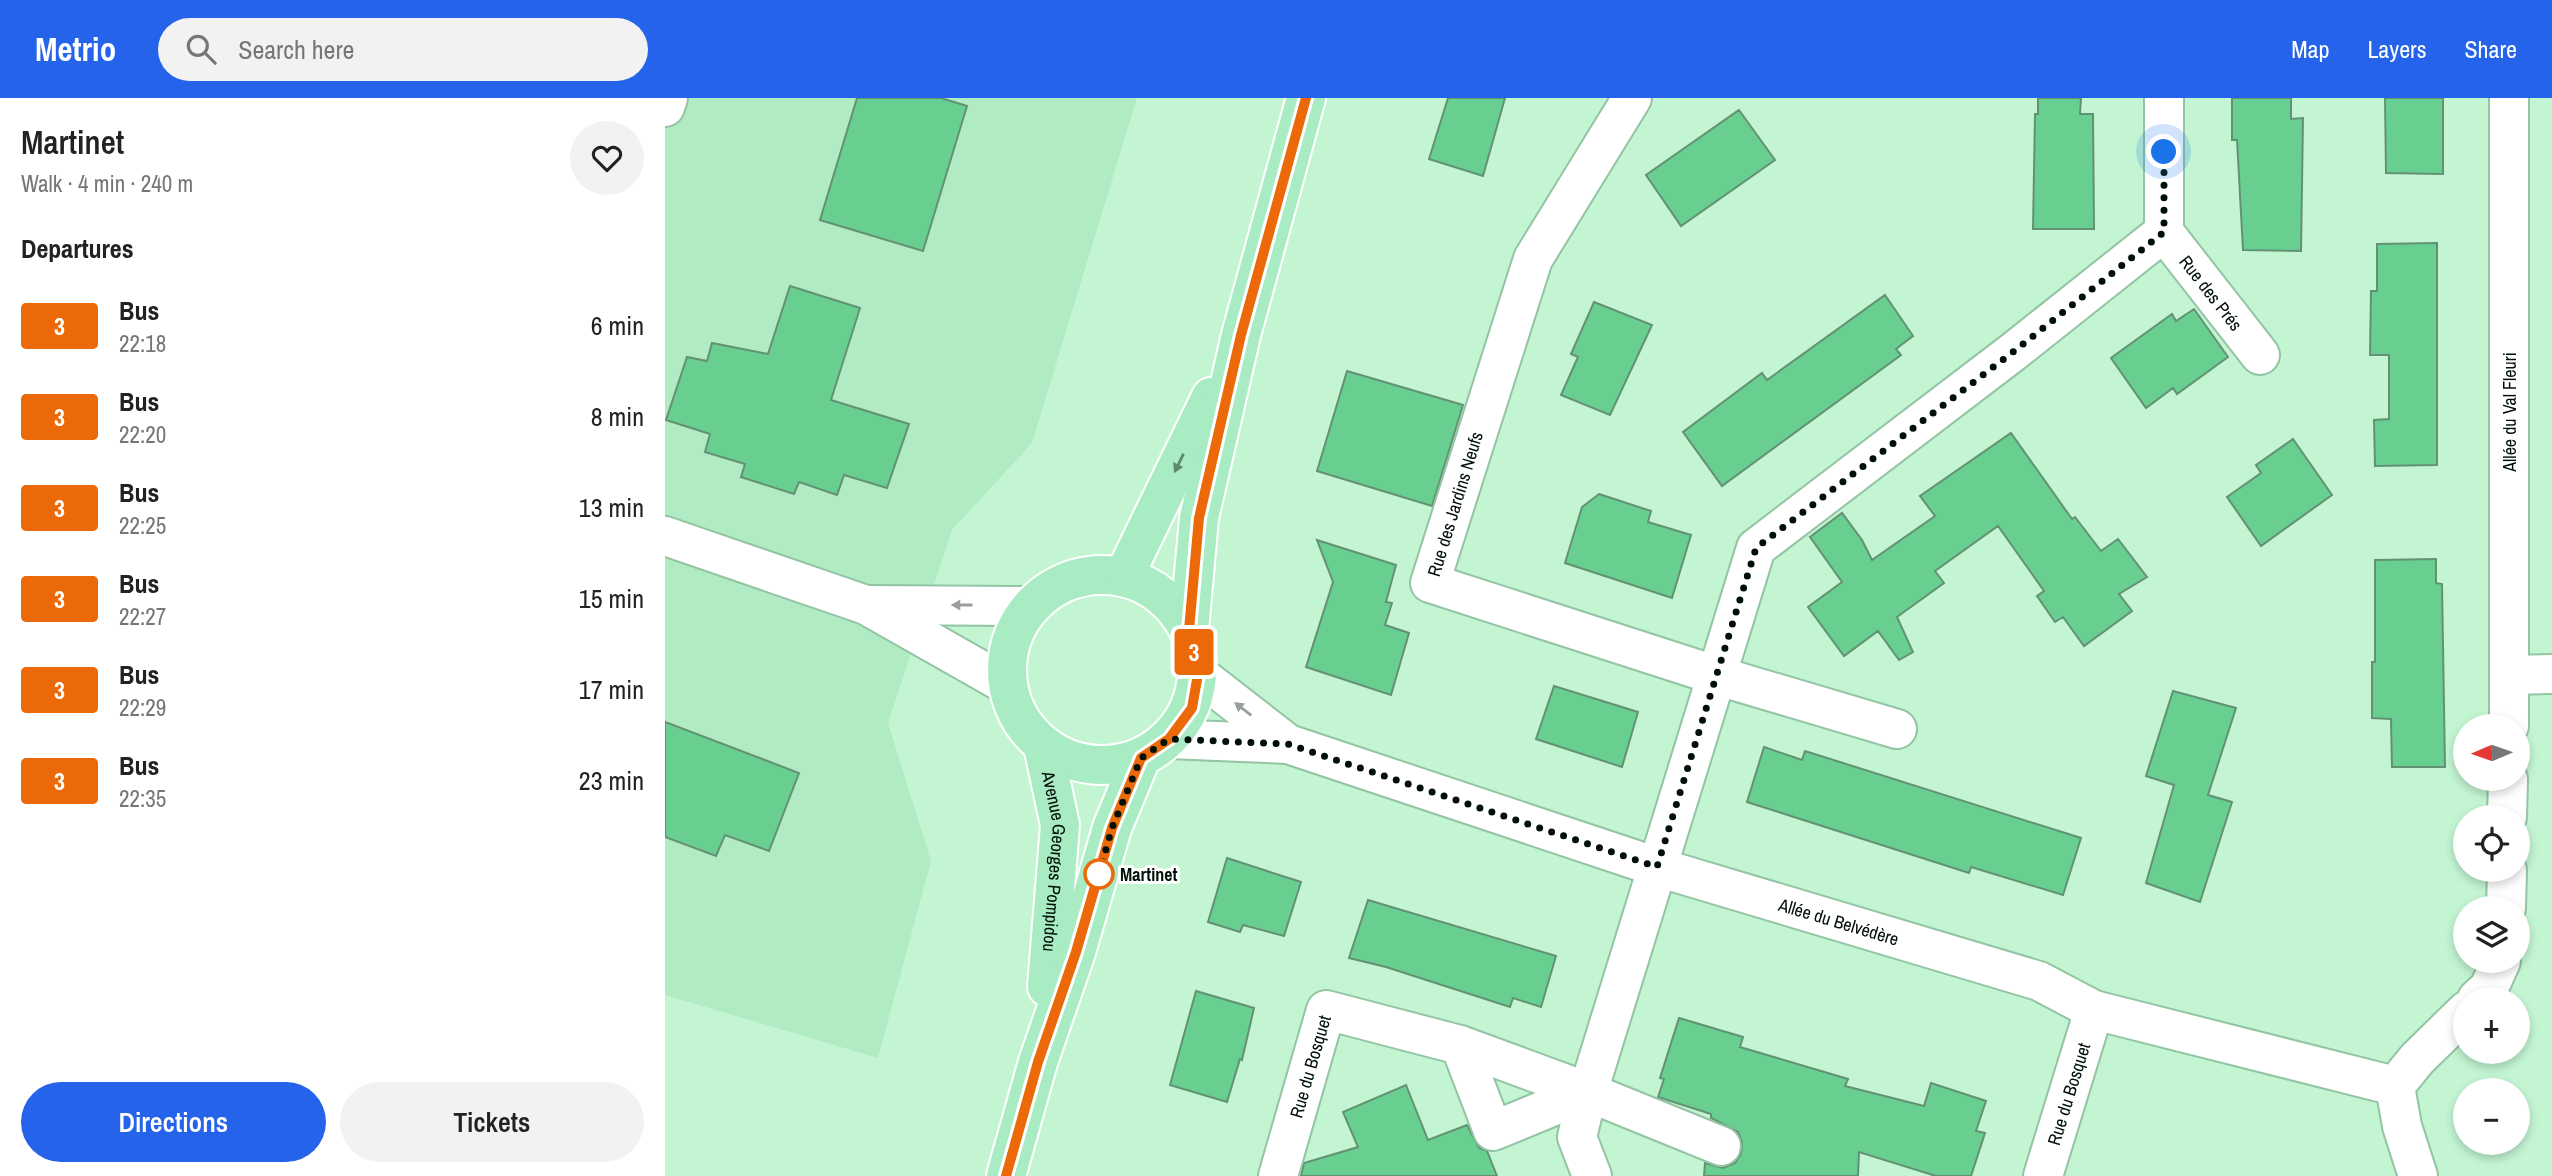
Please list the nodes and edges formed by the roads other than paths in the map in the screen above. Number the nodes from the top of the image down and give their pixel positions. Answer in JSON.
{"nodes":[{"id":1,"x":669,"y":98,"type":"edge"},
{"id":2,"x":1306,"y":98,"type":"edge"},
{"id":3,"x":1632,"y":98,"type":"edge"},
{"id":4,"x":2164,"y":98,"type":"edge"},
{"id":5,"x":2509,"y":98,"type":"edge"},
{"id":6,"x":665,"y":107,"type":"edge"},
{"id":7,"x":2164,"y":232,"type":"junction"},
{"id":8,"x":1241,"y":335,"type":"junction"},
{"id":9,"x":2260,"y":355,"type":"dead end"},
{"id":10,"x":665,"y":536,"type":"edge"},
{"id":11,"x":1124,"y":576,"type":"junction"},
{"id":12,"x":866,"y":605,"type":"junction"},
{"id":13,"x":1030,"y":606,"type":"junction"},
{"id":14,"x":1189,"y":630,"type":"junction"},
{"id":15,"x":1198,"y":674,"type":"junction"},
{"id":16,"x":2552,"y":674,"type":"edge"},
{"id":17,"x":1716,"y":675,"type":"junction"},
{"id":18,"x":2510,"y":675,"type":"junction"},
{"id":19,"x":1007,"y":685,"type":"junction"},
{"id":20,"x":2509,"y":714,"type":"edge"},
{"id":21,"x":1897,"y":729,"type":"dead end"},
{"id":22,"x":1288,"y":744,"type":"junction"},
{"id":23,"x":1043,"y":746,"type":"junction"},
{"id":24,"x":1155,"y":748,"type":"junction"},
{"id":25,"x":1657,"y":867,"type":"junction"},
{"id":26,"x":2094,"y":1010,"type":"junction"},
{"id":27,"x":2453,"y":1023,"type":"edge"},
{"id":28,"x":1460,"y":1045,"type":"junction"},
{"id":29,"x":1038,"y":1062,"type":"junction"},
{"id":30,"x":2395,"y":1086,"type":"junction"},
{"id":31,"x":1588,"y":1092,"type":"junction"},
{"id":32,"x":1721,"y":1146,"type":"dead end"},
{"id":33,"x":1006,"y":1176,"type":"edge"},
{"id":34,"x":1278,"y":1176,"type":"edge"},
{"id":35,"x":1592,"y":1176,"type":"edge"},
{"id":36,"x":2043,"y":1176,"type":"edge"},
{"id":37,"x":2418,"y":1176,"type":"edge"}],
"edges":[{"from":1,"to":6,"type":"street"},
{"from":2,"to":8,"type":"main road"},
{"from":3,"to":17,"type":"street","name":"Rue des Jardins Neufs"},
{"from":4,"to":7,"type":"street"},
{"from":5,"to":18,"type":"street","name":"Allée du Val Fleuri"},
{"from":7,"to":9,"type":"street","name":"Rue des Prés"},
{"from":7,"to":17,"type":"street"},
{"from":8,"to":11,"type":"main road","one_way":true},
{"from":8,"to":14,"type":"main road"},
{"from":10,"to":12,"type":"street"},
{"from":11,"to":13,"type":"main road"},
{"from":11,"to":14,"type":"main road"},
{"from":13,"to":12,"type":"street","one_way":true},
{"from":12,"to":19,"type":"street"},
{"from":13,"to":19,"type":"main road"},
{"from":14,"to":15,"type":"main road"},
{"from":22,"to":15,"type":"street","name":"Allée du Belvédère","one_way":true},
{"from":15,"to":24,"type":"main road"},
{"from":16,"to":18,"type":"street"},
{"from":17,"to":21,"type":"street","name":"Rue des Jardins Neufs"},
{"from":17,"to":25,"type":"street"},
{"from":18,"to":20,"type":"street","name":"Allée du Val Fleuri"},
{"from":19,"to":23,"type":"main road"},
{"from":22,"to":24,"type":"street","name":"Allée du Belvédère"},
{"from":22,"to":25,"type":"street","name":"Allée du Belvédère"},
{"from":23,"to":24,"type":"main road"},
{"from":23,"to":29,"type":"main road","name":"Avenue Georges Pompidou"},
{"from":24,"to":29,"type":"main road","name":"Avenue Georges Pompidou"},
{"from":25,"to":26,"type":"street","name":"Allée du Belvédère"},
{"from":25,"to":31,"type":"street"},
{"from":26,"to":30,"type":"street","name":"Allée du Belvédère"},
{"from":26,"to":36,"type":"street","name":"Rue du Bosquet"},
{"from":27,"to":30,"type":"street"},
{"from":28,"to":31,"type":"street","name":"Rue du Bosquet"},
{"from":28,"to":31,"type":"street"},
{"from":28,"to":34,"type":"street","name":"Rue du Bosquet"},
{"from":29,"to":33,"type":"main road","name":"Avenue Georges Pompidou"},
{"from":30,"to":37,"type":"street"},
{"from":31,"to":32,"type":"street","name":"Rue du Bosquet"},
{"from":31,"to":35,"type":"street"}]}
